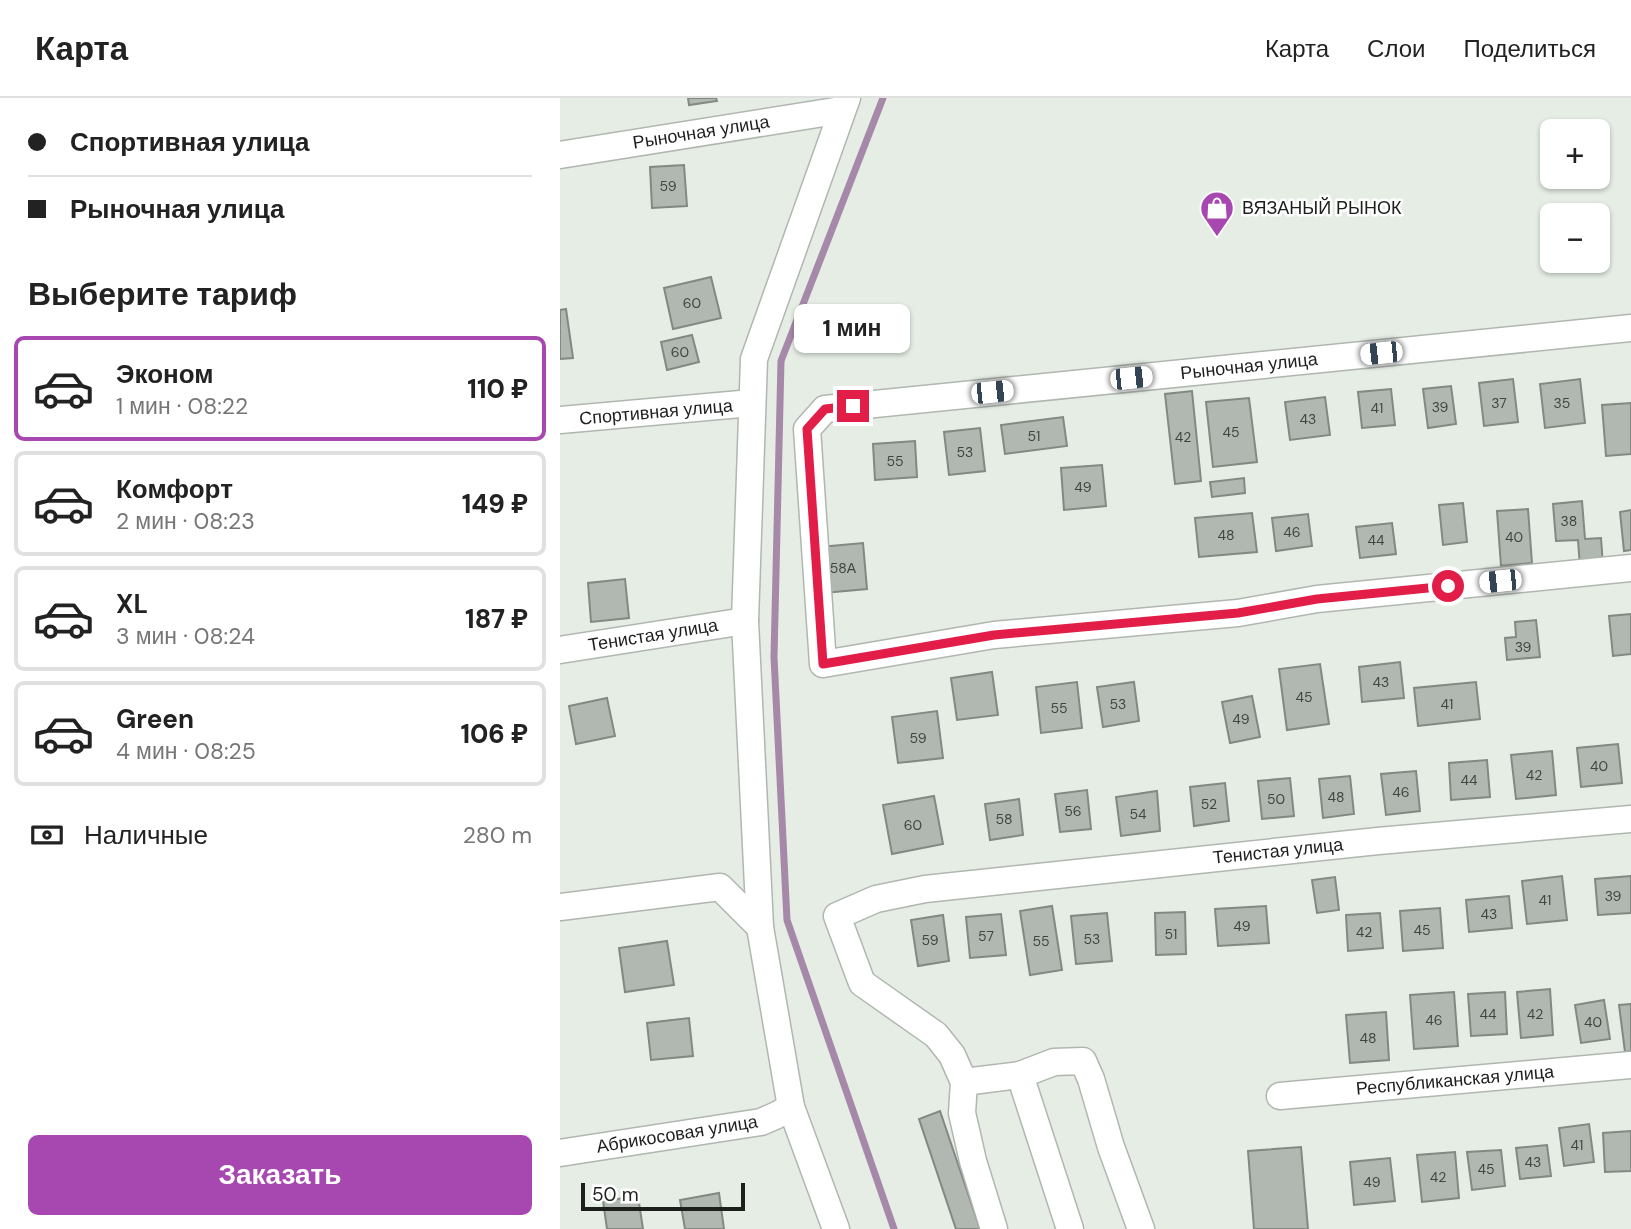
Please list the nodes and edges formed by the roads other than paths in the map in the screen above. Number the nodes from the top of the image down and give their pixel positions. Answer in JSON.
{"nodes":[{"id":1,"x":844,"y":104,"type":"edge"},
{"id":2,"x":560,"y":155,"type":"edge"},
{"id":3,"x":1631,"y":328,"type":"edge"},
{"id":4,"x":752,"y":403,"type":"junction"},
{"id":5,"x":560,"y":420,"type":"edge"},
{"id":6,"x":1631,"y":568,"type":"edge"},
{"id":7,"x":745,"y":621,"type":"junction"},
{"id":8,"x":560,"y":650,"type":"edge"},
{"id":9,"x":1631,"y":819,"type":"edge"},
{"id":10,"x":560,"y":907,"type":"edge"},
{"id":11,"x":760,"y":927,"type":"junction"},
{"id":12,"x":1631,"y":1065,"type":"edge"},
{"id":13,"x":1020,"y":1075,"type":"junction"},
{"id":14,"x":964,"y":1082,"type":"junction"},
{"id":15,"x":1280,"y":1096,"type":"dead end"},
{"id":16,"x":791,"y":1107,"type":"junction"},
{"id":17,"x":560,"y":1153,"type":"edge"},
{"id":18,"x":836,"y":1229,"type":"edge"},
{"id":19,"x":994,"y":1229,"type":"edge"},
{"id":20,"x":1070,"y":1229,"type":"edge"},
{"id":21,"x":1141,"y":1229,"type":"edge"}],
"edges":[{"from":1,"to":2,"type":"street","name":"Рыночная улица"},
{"from":1,"to":4,"type":"street"},
{"from":3,"to":6,"type":"street","name":"Рыночная улица"},
{"from":4,"to":5,"type":"street","name":"Спортивная улица"},
{"from":4,"to":7,"type":"street"},
{"from":7,"to":8,"type":"street","name":"Тенистая улица"},
{"from":7,"to":11,"type":"street"},
{"from":9,"to":14,"type":"street","name":"Тенистая улица"},
{"from":10,"to":11,"type":"street"},
{"from":11,"to":16,"type":"street"},
{"from":12,"to":15,"type":"street","name":"Республиканская улица"},
{"from":13,"to":14,"type":"street"},
{"from":13,"to":20,"type":"street"},
{"from":13,"to":21,"type":"street"},
{"from":14,"to":19,"type":"street"},
{"from":16,"to":17,"type":"street","name":"Абрикосовая улица"},
{"from":16,"to":18,"type":"street"}]}
